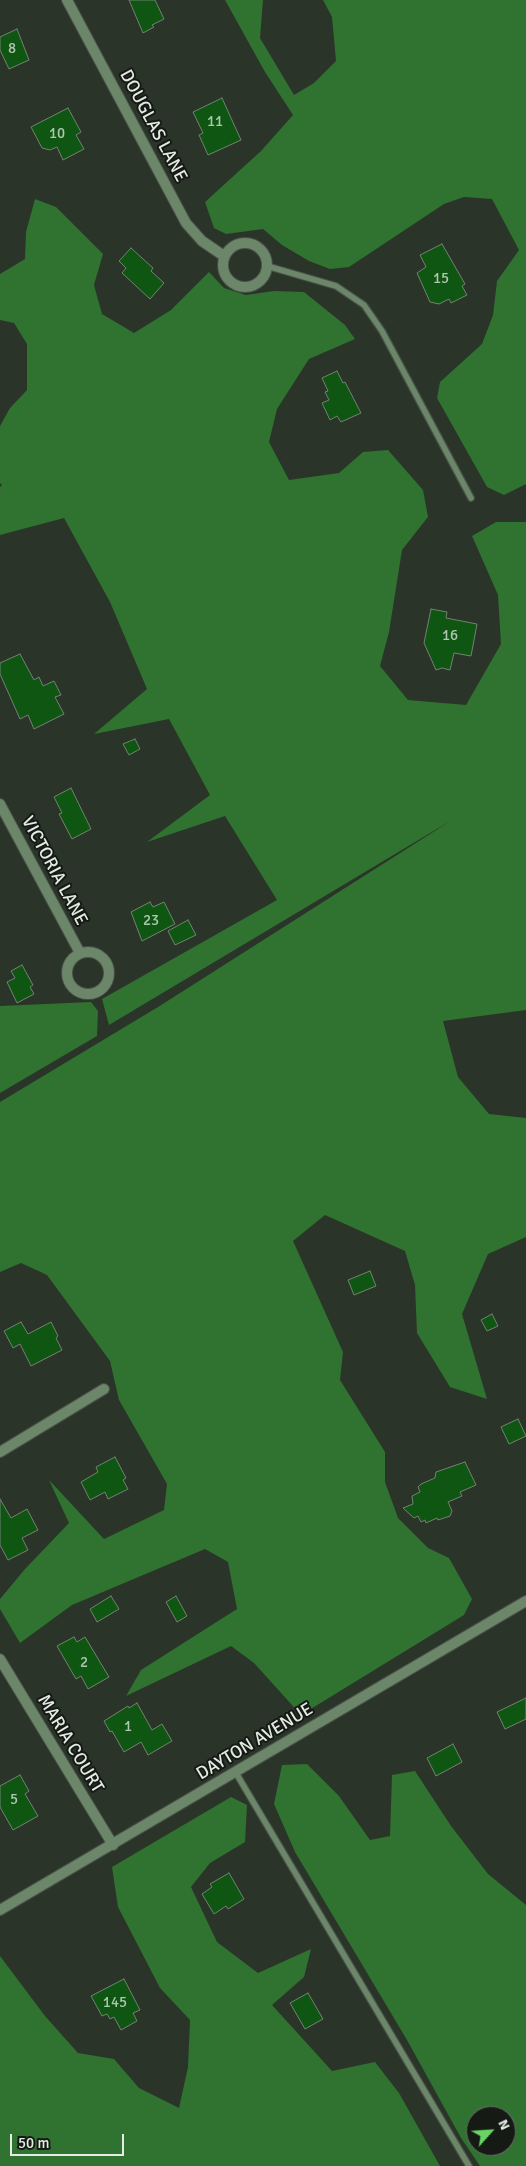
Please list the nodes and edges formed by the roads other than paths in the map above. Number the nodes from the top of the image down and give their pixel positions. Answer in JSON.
{"nodes":[{"id":1,"x":67,"y":0,"type":"edge"},
{"id":2,"x":224,"y":256,"type":"junction"},
{"id":3,"x":267,"y":266,"type":"junction"},
{"id":4,"x":472,"y":498,"type":"dead end"},
{"id":5,"x":0,"y":804,"type":"edge"},
{"id":6,"x":80,"y":954,"type":"junction"},
{"id":7,"x":104,"y":1390,"type":"dead end"},
{"id":8,"x":0,"y":1452,"type":"edge"},
{"id":9,"x":526,"y":1601,"type":"edge"},
{"id":10,"x":0,"y":1659,"type":"edge"},
{"id":11,"x":236,"y":1773,"type":"junction"},
{"id":12,"x":113,"y":1845,"type":"junction"},
{"id":13,"x":0,"y":1910,"type":"edge"},
{"id":14,"x":469,"y":2166,"type":"edge"}],
"edges":[{"from":1,"to":2,"type":"street","name":"DOUGLAS LANE"},
{"from":2,"to":3,"type":"street"},
{"from":2,"to":3,"type":"street"},
{"from":3,"to":4,"type":"lane"},
{"from":5,"to":6,"type":"street","name":"VICTORIA LANE"},
{"from":6,"to":6,"type":"street","name":"VICTORIA LANE"},
{"from":7,"to":8,"type":"street"},
{"from":9,"to":11,"type":"street","name":"DAYTON AVENUE"},
{"from":10,"to":12,"type":"street","name":"MARIA COURT"},
{"from":11,"to":12,"type":"street","name":"DAYTON AVENUE"},
{"from":11,"to":14,"type":"lane"},
{"from":12,"to":13,"type":"street","name":"DAYTON AVENUE"}]}
